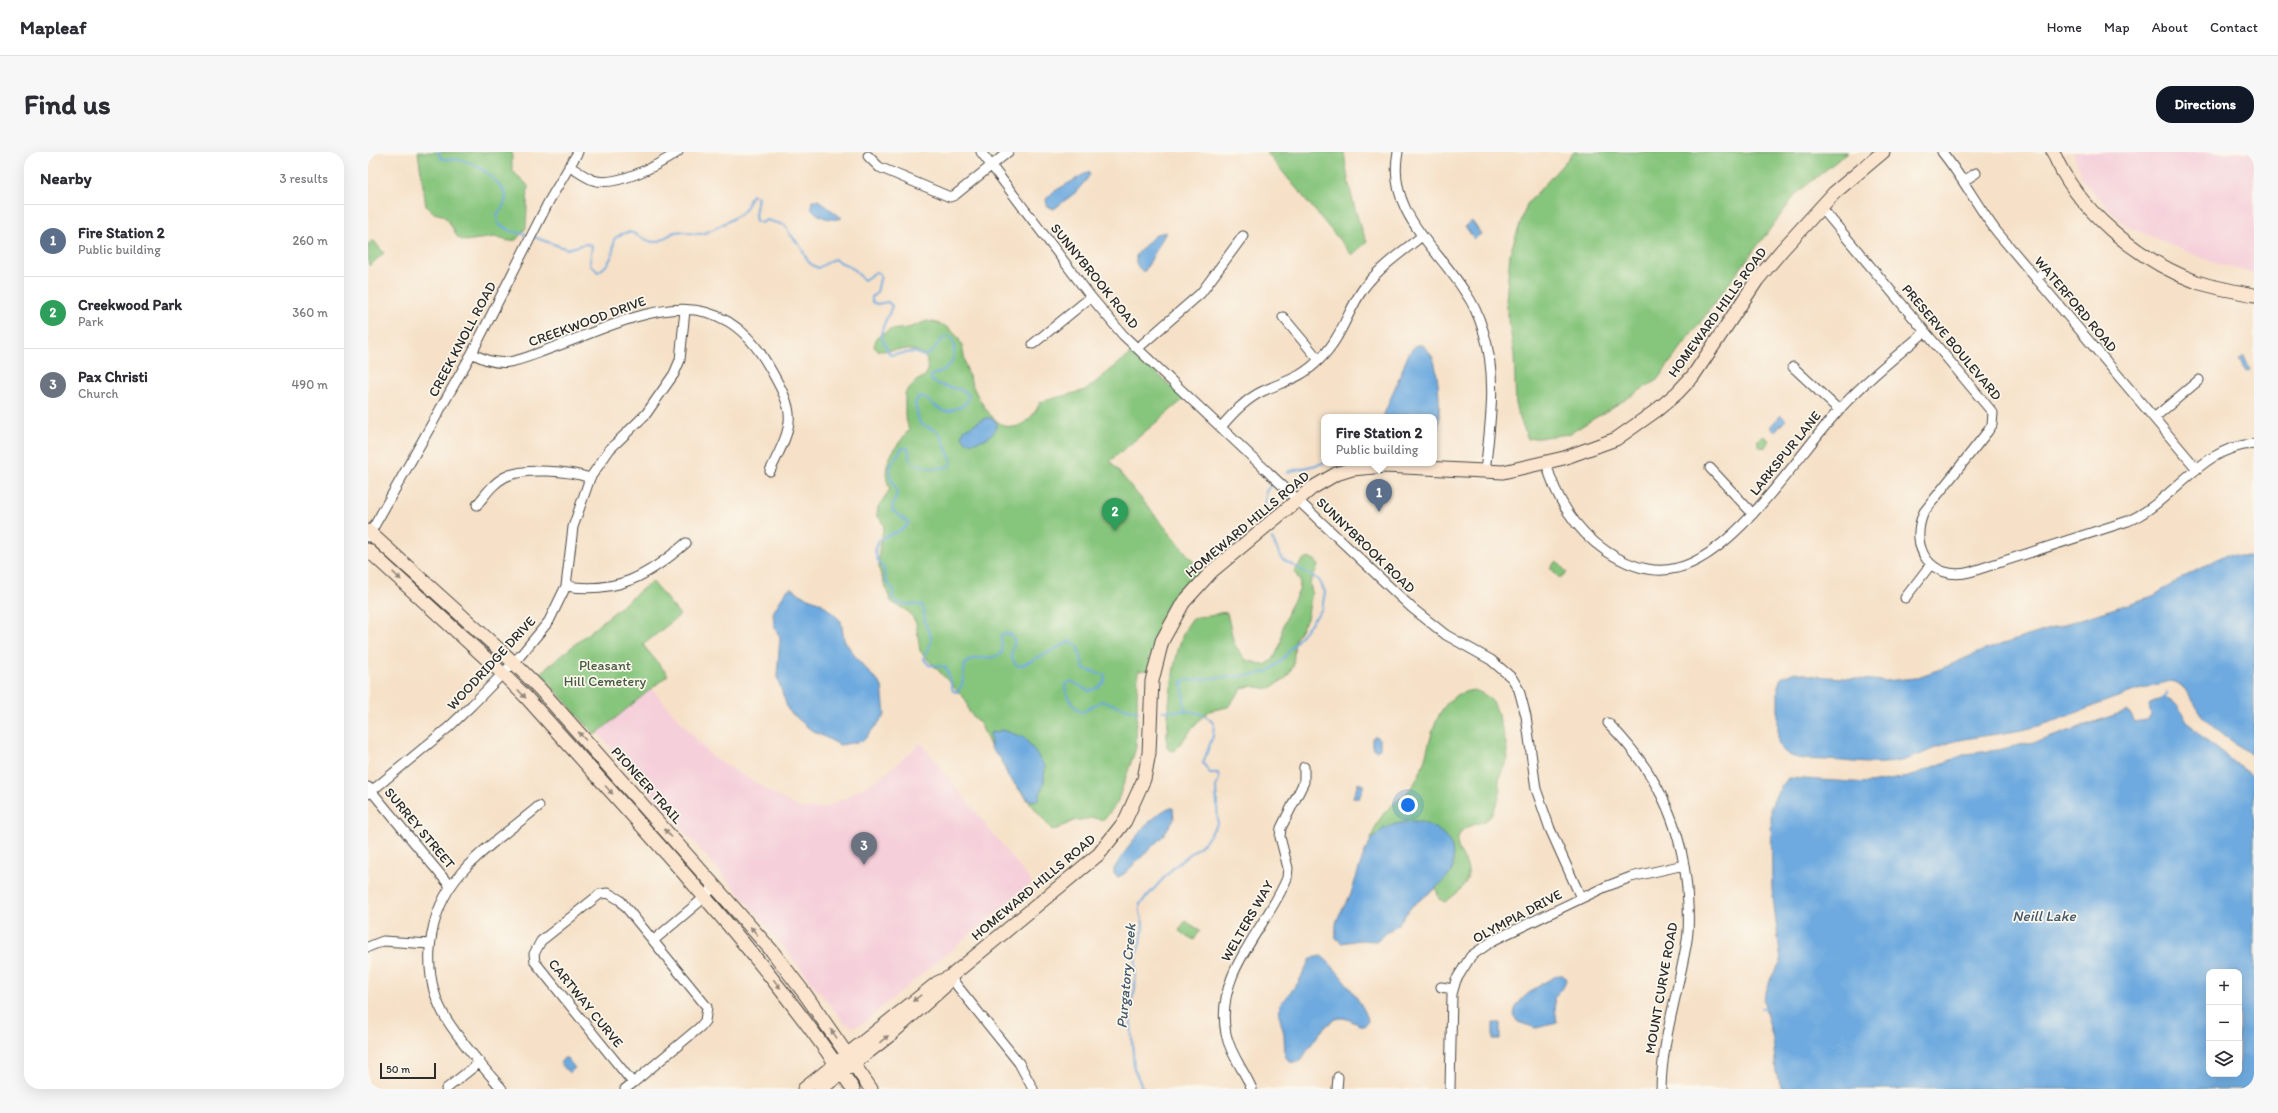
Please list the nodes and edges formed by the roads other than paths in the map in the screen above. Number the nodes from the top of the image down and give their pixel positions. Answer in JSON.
{"nodes":[{"id":1,"x":578,"y":152,"type":"edge"},
{"id":2,"x":678,"y":152,"type":"edge"},
{"id":3,"x":981,"y":152,"type":"edge"},
{"id":4,"x":1008,"y":152,"type":"edge"},
{"id":5,"x":1398,"y":152,"type":"edge"},
{"id":6,"x":1883,"y":152,"type":"edge"},
{"id":7,"x":1942,"y":152,"type":"edge"},
{"id":8,"x":2052,"y":152,"type":"edge"},
{"id":9,"x":868,"y":156,"type":"dead end"},
{"id":10,"x":569,"y":166,"type":"junction"},
{"id":11,"x":990,"y":166,"type":"junction"},
{"id":12,"x":1976,"y":173,"type":"dead end"},
{"id":13,"x":1964,"y":181,"type":"junction"},
{"id":14,"x":1820,"y":206,"type":"junction"},
{"id":15,"x":1242,"y":236,"type":"dead end"},
{"id":16,"x":1422,"y":236,"type":"junction"},
{"id":17,"x":2045,"y":272,"type":"dead end"},
{"id":18,"x":2036,"y":279,"type":"junction"},
{"id":19,"x":2254,"y":295,"type":"edge"},
{"id":20,"x":1091,"y":297,"type":"junction"},
{"id":21,"x":685,"y":310,"type":"junction"},
{"id":22,"x":1283,"y":317,"type":"dead end"},
{"id":23,"x":1925,"y":332,"type":"junction"},
{"id":24,"x":1033,"y":344,"type":"dead end"},
{"id":25,"x":1138,"y":348,"type":"junction"},
{"id":26,"x":472,"y":353,"type":"junction"},
{"id":27,"x":1319,"y":360,"type":"junction"},
{"id":28,"x":1793,"y":367,"type":"dead end"},
{"id":29,"x":2199,"y":380,"type":"dead end"},
{"id":30,"x":1839,"y":410,"type":"junction"},
{"id":31,"x":2154,"y":418,"type":"junction"},
{"id":32,"x":1221,"y":427,"type":"junction"},
{"id":33,"x":2254,"y":444,"type":"edge"},
{"id":34,"x":1546,"y":462,"type":"junction"},
{"id":35,"x":1710,"y":468,"type":"dead end"},
{"id":36,"x":2197,"y":469,"type":"junction"},
{"id":37,"x":770,"y":471,"type":"dead end"},
{"id":38,"x":1485,"y":472,"type":"junction"},
{"id":39,"x":590,"y":478,"type":"junction"},
{"id":40,"x":1298,"y":500,"type":"junction"},
{"id":41,"x":477,"y":505,"type":"dead end"},
{"id":42,"x":1752,"y":514,"type":"junction"},
{"id":43,"x":369,"y":534,"type":"edge"},
{"id":44,"x":686,"y":543,"type":"dead end"},
{"id":45,"x":368,"y":550,"type":"edge"},
{"id":46,"x":1931,"y":564,"type":"junction"},
{"id":47,"x":566,"y":586,"type":"junction"},
{"id":48,"x":1904,"y":598,"type":"dead end"},
{"id":49,"x":513,"y":662,"type":"junction"},
{"id":50,"x":503,"y":674,"type":"junction"},
{"id":51,"x":1608,"y":723,"type":"dead end"},
{"id":52,"x":1304,"y":767,"type":"dead end"},
{"id":53,"x":369,"y":791,"type":"edge"},
{"id":54,"x":539,"y":806,"type":"dead end"},
{"id":55,"x":1684,"y":865,"type":"junction"},
{"id":56,"x":714,"y":885,"type":"junction"},
{"id":57,"x":450,"y":886,"type":"junction"},
{"id":58,"x":705,"y":898,"type":"junction"},
{"id":59,"x":1581,"y":898,"type":"junction"},
{"id":60,"x":654,"y":940,"type":"junction"},
{"id":61,"x":430,"y":944,"type":"junction"},
{"id":62,"x":368,"y":947,"type":"edge"},
{"id":63,"x":950,"y":977,"type":"junction"},
{"id":64,"x":1441,"y":987,"type":"dead end"},
{"id":65,"x":1453,"y":989,"type":"junction"},
{"id":66,"x":851,"y":1059,"type":"junction"},
{"id":67,"x":480,"y":1062,"type":"junction"},
{"id":68,"x":838,"y":1068,"type":"junction"},
{"id":69,"x":1338,"y":1077,"type":"dead end"},
{"id":70,"x":633,"y":1083,"type":"junction"},
{"id":71,"x":446,"y":1089,"type":"edge"},
{"id":72,"x":502,"y":1089,"type":"edge"},
{"id":73,"x":625,"y":1089,"type":"edge"},
{"id":74,"x":804,"y":1089,"type":"edge"},
{"id":75,"x":821,"y":1089,"type":"edge"},
{"id":76,"x":853,"y":1089,"type":"edge"},
{"id":77,"x":871,"y":1089,"type":"edge"},
{"id":78,"x":1033,"y":1089,"type":"edge"},
{"id":79,"x":1252,"y":1089,"type":"edge"},
{"id":80,"x":1337,"y":1089,"type":"edge"},
{"id":81,"x":1450,"y":1089,"type":"edge"},
{"id":82,"x":1661,"y":1089,"type":"edge"}],
"edges":[{"from":1,"to":10,"type":"street","name":"CREEK KNOLL ROAD"},
{"from":2,"to":10,"type":"street"},
{"from":3,"to":11,"type":"street","name":"SUNNYBROOK ROAD"},
{"from":4,"to":11,"type":"street"},
{"from":5,"to":16,"type":"street"},
{"from":6,"to":14,"type":"street","name":"HOMEWARD HILLS ROAD"},
{"from":7,"to":13,"type":"street","name":"WATERFORD ROAD"},
{"from":8,"to":19,"type":"street"},
{"from":9,"to":11,"type":"street"},
{"from":10,"to":26,"type":"street","name":"CREEK KNOLL ROAD"},
{"from":11,"to":20,"type":"street","name":"SUNNYBROOK ROAD"},
{"from":12,"to":13,"type":"street"},
{"from":13,"to":18,"type":"street","name":"WATERFORD ROAD"},
{"from":14,"to":23,"type":"street","name":"PRESERVE BOULEVARD"},
{"from":14,"to":34,"type":"street","name":"HOMEWARD HILLS ROAD"},
{"from":15,"to":25,"type":"street"},
{"from":16,"to":27,"type":"street"},
{"from":16,"to":38,"type":"street"},
{"from":17,"to":18,"type":"street"},
{"from":18,"to":31,"type":"street","name":"WATERFORD ROAD"},
{"from":20,"to":24,"type":"street"},
{"from":20,"to":25,"type":"street","name":"SUNNYBROOK ROAD"},
{"from":21,"to":26,"type":"street","name":"CREEKWOOD DRIVE"},
{"from":21,"to":37,"type":"street","name":"CREEKWOOD DRIVE"},
{"from":21,"to":39,"type":"street","name":"WOODRIDGE DRIVE"},
{"from":22,"to":27,"type":"street"},
{"from":23,"to":30,"type":"street","name":"LARKSPUR LANE"},
{"from":23,"to":46,"type":"street","name":"PRESERVE BOULEVARD"},
{"from":25,"to":32,"type":"street","name":"SUNNYBROOK ROAD"},
{"from":26,"to":43,"type":"street","name":"CREEK KNOLL ROAD"},
{"from":27,"to":32,"type":"street"},
{"from":28,"to":30,"type":"street","name":"LARKSPUR LANE"},
{"from":29,"to":31,"type":"street"},
{"from":30,"to":42,"type":"street","name":"LARKSPUR LANE"},
{"from":31,"to":36,"type":"street","name":"WATERFORD ROAD"},
{"from":32,"to":40,"type":"street","name":"SUNNYBROOK ROAD"},
{"from":33,"to":36,"type":"street"},
{"from":34,"to":38,"type":"street","name":"HOMEWARD HILLS ROAD"},
{"from":34,"to":42,"type":"street","name":"LARKSPUR LANE"},
{"from":35,"to":42,"type":"street","name":"LARKSPUR LANE"},
{"from":36,"to":46,"type":"street"},
{"from":38,"to":40,"type":"street","name":"HOMEWARD HILLS ROAD"},
{"from":39,"to":41,"type":"street"},
{"from":39,"to":47,"type":"street","name":"WOODRIDGE DRIVE"},
{"from":40,"to":59,"type":"street","name":"SUNNYBROOK ROAD"},
{"from":40,"to":63,"type":"street","name":"HOMEWARD HILLS ROAD"},
{"from":43,"to":49,"type":"street","name":"PIONEER TRAIL"},
{"from":44,"to":47,"type":"street"},
{"from":45,"to":50,"type":"street","one_way":true},
{"from":46,"to":48,"type":"street"},
{"from":47,"to":49,"type":"street","name":"WOODRIDGE DRIVE"},
{"from":49,"to":50,"type":"street","name":"WOODRIDGE DRIVE"},
{"from":56,"to":49,"type":"street","name":"PIONEER TRAIL","one_way":true},
{"from":50,"to":53,"type":"street","name":"WOODRIDGE DRIVE"},
{"from":50,"to":58,"type":"street","one_way":true},
{"from":51,"to":55,"type":"street","name":"MOUNT CURVE ROAD"},
{"from":52,"to":79,"type":"street","name":"WELTERS WAY"},
{"from":53,"to":57,"type":"street","name":"SURREY STREET"},
{"from":54,"to":57,"type":"street"},
{"from":55,"to":59,"type":"street","name":"OLYMPIA DRIVE"},
{"from":55,"to":82,"type":"street","name":"MOUNT CURVE ROAD"},
{"from":56,"to":58,"type":"street"},
{"from":66,"to":56,"type":"street","name":"PIONEER TRAIL","one_way":true},
{"from":57,"to":61,"type":"street"},
{"from":58,"to":60,"type":"street"},
{"from":58,"to":68,"type":"street","one_way":true},
{"from":59,"to":65,"type":"street","name":"OLYMPIA DRIVE"},
{"from":60,"to":70,"type":"street","name":"CARTWAY CURVE"},
{"from":60,"to":70,"type":"street","name":"CARTWAY CURVE"},
{"from":61,"to":62,"type":"street"},
{"from":61,"to":67,"type":"street"},
{"from":63,"to":66,"type":"street","name":"HOMEWARD HILLS ROAD"},
{"from":63,"to":78,"type":"street"},
{"from":64,"to":65,"type":"street"},
{"from":65,"to":81,"type":"street","name":"OLYMPIA DRIVE"},
{"from":66,"to":68,"type":"street","name":"HOMEWARD HILLS ROAD"},
{"from":66,"to":77,"type":"street","name":"PIONEER TRAIL"},
{"from":67,"to":71,"type":"street"},
{"from":67,"to":72,"type":"street"},
{"from":68,"to":74,"type":"street","name":"HOMEWARD HILLS ROAD"},
{"from":68,"to":75,"type":"street","name":"HOMEWARD HILLS ROAD"},
{"from":68,"to":76,"type":"street"},
{"from":69,"to":80,"type":"street"},
{"from":70,"to":73,"type":"street","name":"CARTWAY CURVE"}]}
